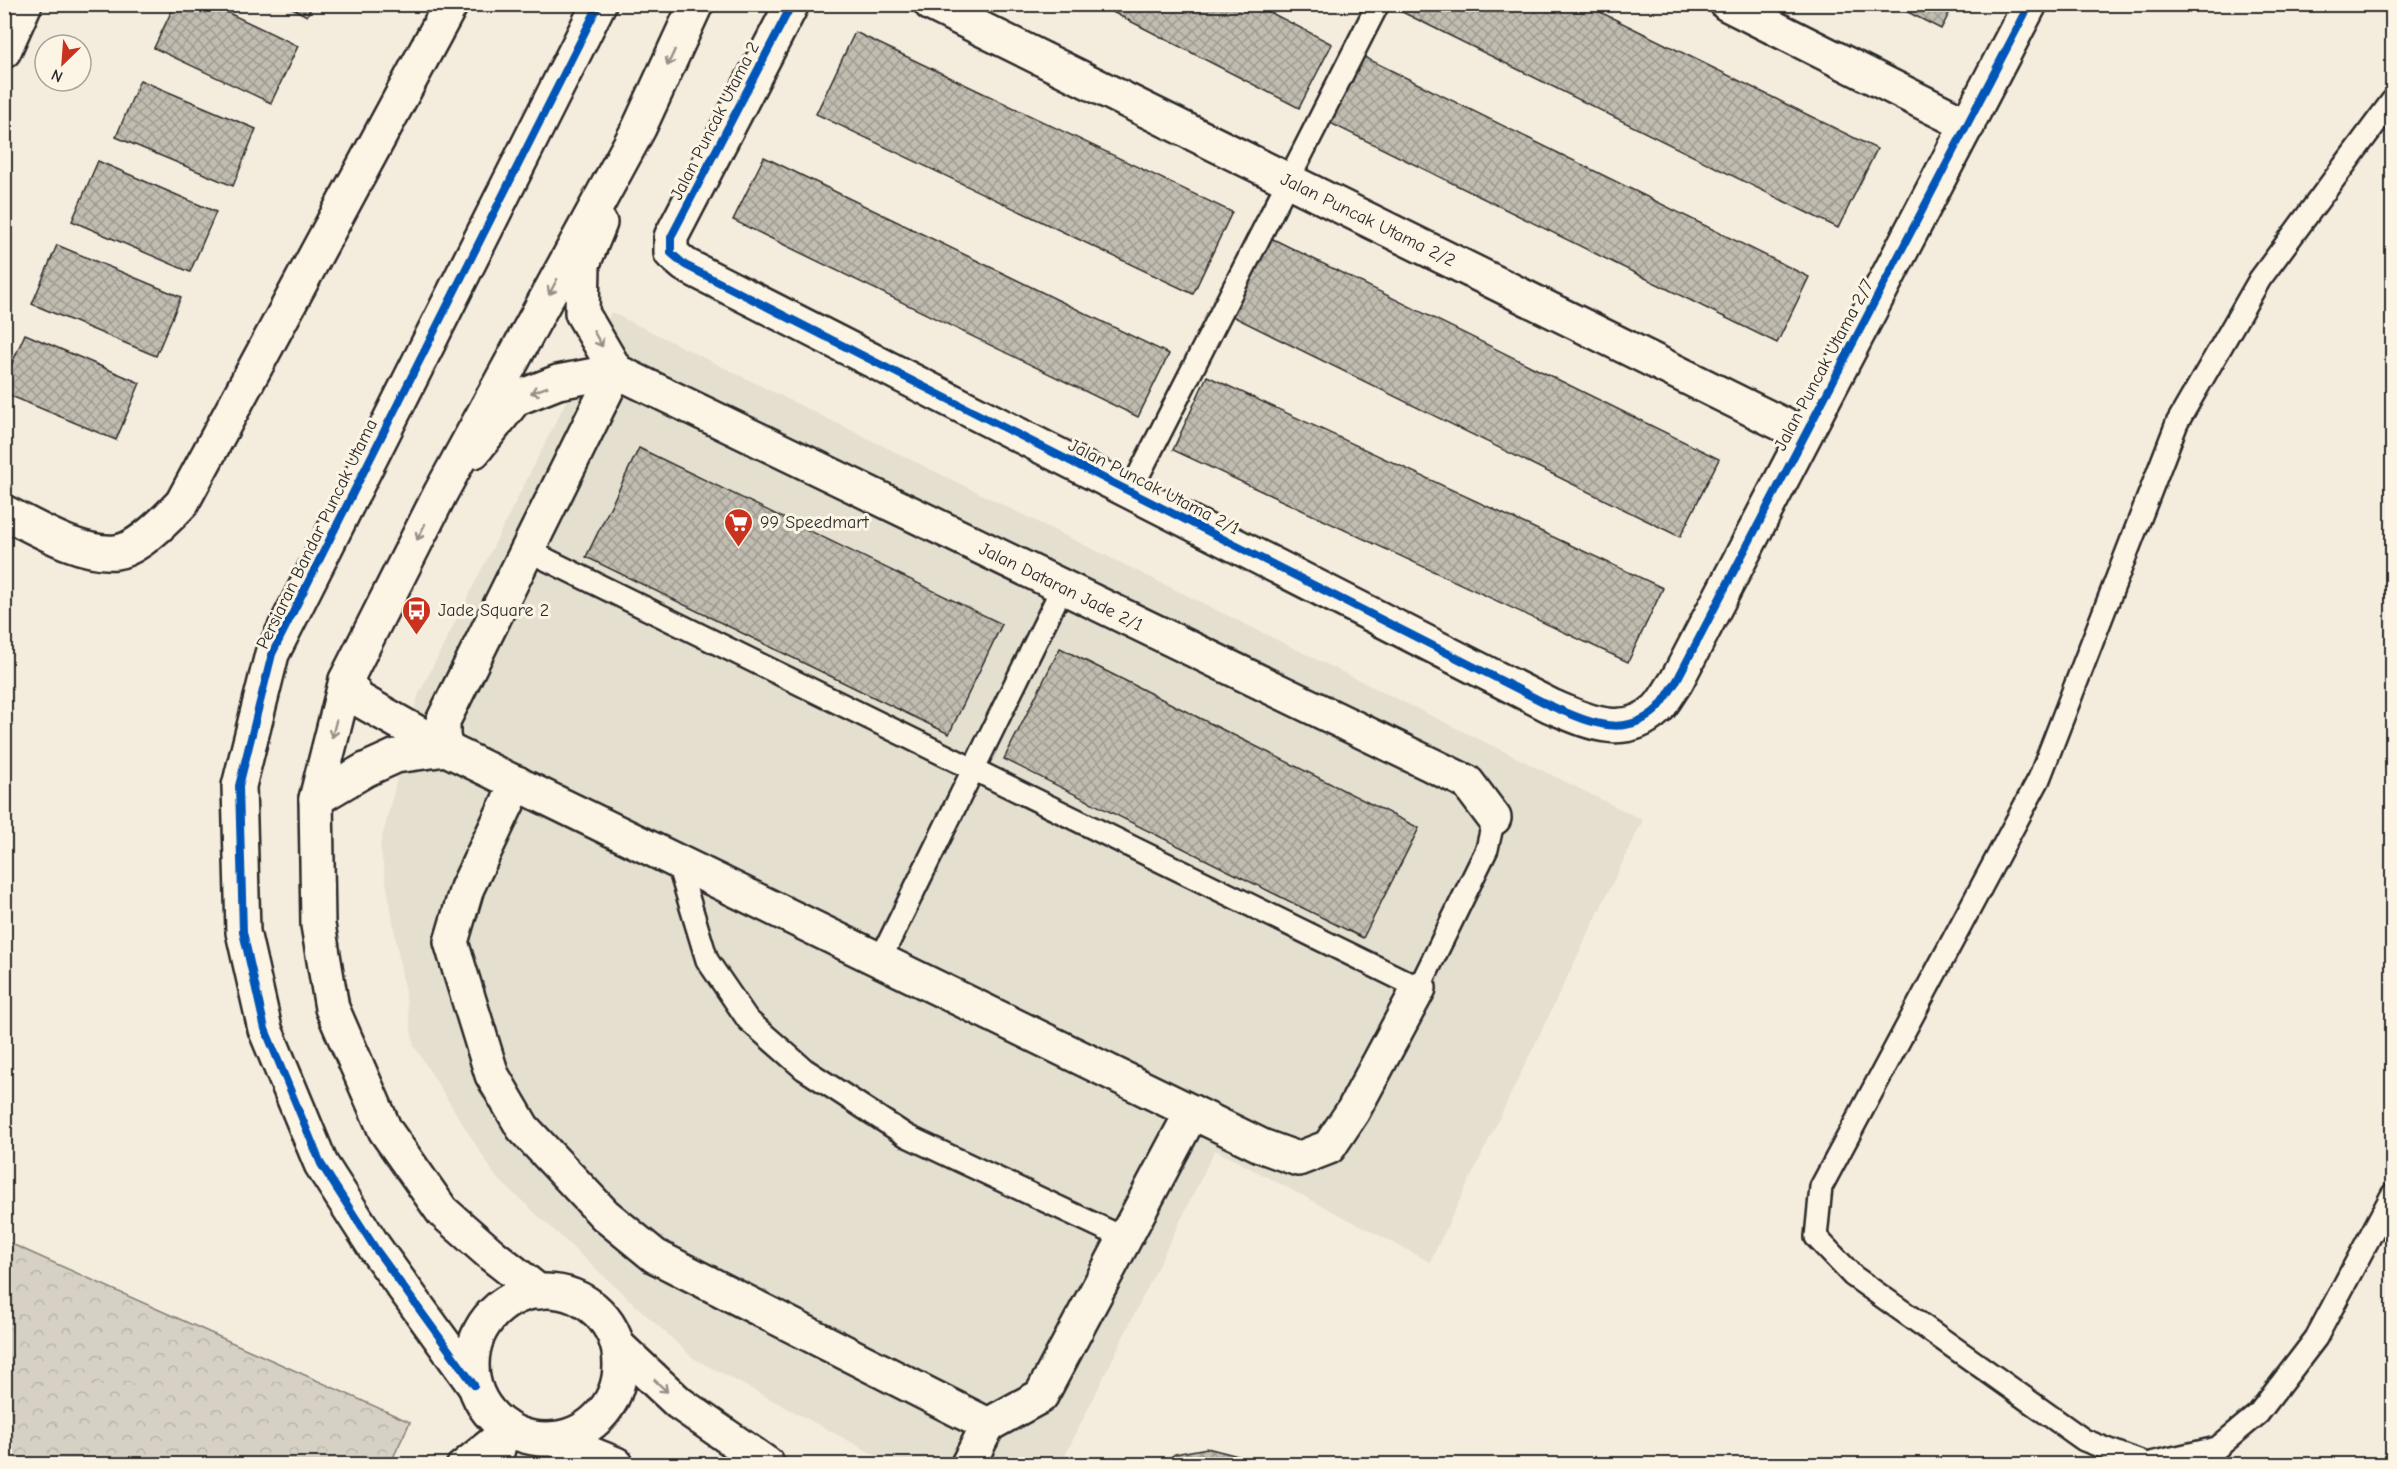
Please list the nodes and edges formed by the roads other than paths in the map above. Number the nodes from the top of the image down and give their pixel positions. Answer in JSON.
{"nodes":[{"id":1,"x":25,"y":4,"type":"edge"},
{"id":2,"x":452,"y":4,"type":"edge"},
{"id":3,"x":599,"y":4,"type":"edge"},
{"id":4,"x":696,"y":4,"type":"edge"},
{"id":5,"x":792,"y":4,"type":"edge"},
{"id":6,"x":931,"y":4,"type":"edge"},
{"id":7,"x":1378,"y":4,"type":"edge"},
{"id":8,"x":1727,"y":4,"type":"edge"},
{"id":9,"x":2030,"y":4,"type":"edge"},
{"id":10,"x":4,"y":51,"type":"edge"},
{"id":11,"x":2392,"y":101,"type":"edge"},
{"id":12,"x":1968,"y":125,"type":"junction"},
{"id":13,"x":639,"y":128,"type":"junction"},
{"id":14,"x":1288,"y":181,"type":"junction"},
{"id":15,"x":671,"y":253,"type":"joint"},
{"id":16,"x":616,"y":370,"type":"junction"},
{"id":17,"x":1804,"y":435,"type":"junction"},
{"id":18,"x":1130,"y":492,"type":"junction"},
{"id":19,"x":440,"y":494,"type":"junction"},
{"id":20,"x":4,"y":512,"type":"edge"},
{"id":21,"x":527,"y":550,"type":"junction"},
{"id":22,"x":1062,"y":588,"type":"junction"},
{"id":23,"x":346,"y":680,"type":"junction"},
{"id":24,"x":1631,"y":726,"type":"joint"},
{"id":25,"x":446,"y":749,"type":"junction"},
{"id":26,"x":974,"y":769,"type":"junction"},
{"id":27,"x":517,"y":783,"type":"junction"},
{"id":28,"x":316,"y":799,"type":"junction"},
{"id":29,"x":1494,"y":818,"type":"joint"},
{"id":30,"x":677,"y":861,"type":"junction"},
{"id":31,"x":880,"y":960,"type":"junction"},
{"id":32,"x":1419,"y":988,"type":"junction"},
{"id":33,"x":1191,"y":1112,"type":"junction"},
{"id":34,"x":2392,"y":1195,"type":"edge"},
{"id":35,"x":1125,"y":1238,"type":"junction"},
{"id":36,"x":539,"y":1292,"type":"junction"},
{"id":37,"x":618,"y":1346,"type":"junction"},
{"id":38,"x":474,"y":1385,"type":"junction"},
{"id":39,"x":988,"y":1425,"type":"junction"},
{"id":40,"x":504,"y":1426,"type":"junction"},
{"id":41,"x":554,"y":1439,"type":"junction"},
{"id":42,"x":458,"y":1464,"type":"edge"},
{"id":43,"x":494,"y":1464,"type":"edge"},
{"id":44,"x":616,"y":1464,"type":"edge"},
{"id":45,"x":767,"y":1464,"type":"edge"},
{"id":46,"x":969,"y":1464,"type":"edge"},
{"id":47,"x":2146,"y":1464,"type":"edge"}],
"edges":[{"from":1,"to":10,"type":"street"},
{"from":2,"to":20,"type":"street"},
{"from":3,"to":38,"type":"street","name":"Persiaran Bandar Puncak Utama"},
{"from":4,"to":13,"type":"street","one_way":true},
{"from":5,"to":15,"type":"street","name":"Jalan Puncak Utama 2"},
{"from":6,"to":14,"type":"street","name":"Jalan Puncak Utama 2/2"},
{"from":7,"to":14,"type":"lane"},
{"from":8,"to":12,"type":"street"},
{"from":9,"to":12,"type":"street","name":"Jalan Puncak Utama 2/7"},
{"from":11,"to":47,"type":"lane"},
{"from":12,"to":17,"type":"street","name":"Jalan Puncak Utama 2/7"},
{"from":13,"to":16,"type":"street","one_way":true},
{"from":13,"to":19,"type":"street","one_way":true},
{"from":14,"to":17,"type":"street","name":"Jalan Puncak Utama 2/2"},
{"from":14,"to":18,"type":"lane"},
{"from":15,"to":18,"type":"street","name":"Jalan Puncak Utama 2/1"},
{"from":16,"to":19,"type":"street","one_way":true},
{"from":16,"to":21,"type":"street"},
{"from":16,"to":22,"type":"street","name":"Jalan Dataran Jade 2/1"},
{"from":17,"to":24,"type":"street","name":"Jalan Puncak Utama 2/7"},
{"from":18,"to":24,"type":"street","name":"Jalan Puncak Utama 2/1"},
{"from":19,"to":23,"type":"street","one_way":true},
{"from":21,"to":25,"type":"street"},
{"from":21,"to":26,"type":"lane"},
{"from":22,"to":26,"type":"lane"},
{"from":22,"to":29,"type":"street","name":"Jalan Dataran Jade 2/1"},
{"from":23,"to":25,"type":"street"},
{"from":23,"to":28,"type":"street","one_way":true},
{"from":25,"to":27,"type":"street"},
{"from":25,"to":28,"type":"street"},
{"from":26,"to":31,"type":"lane"},
{"from":26,"to":32,"type":"lane"},
{"from":27,"to":30,"type":"street"},
{"from":27,"to":39,"type":"street"},
{"from":28,"to":36,"type":"street"},
{"from":29,"to":32,"type":"lane"},
{"from":30,"to":31,"type":"street"},
{"from":30,"to":35,"type":"lane"},
{"from":31,"to":33,"type":"street"},
{"from":32,"to":33,"type":"street"},
{"from":33,"to":35,"type":"street"},
{"from":34,"to":47,"type":"lane"},
{"from":35,"to":39,"type":"street"},
{"from":36,"to":37,"type":"street"},
{"from":36,"to":38,"type":"street"},
{"from":37,"to":41,"type":"street"},
{"from":37,"to":45,"type":"street","one_way":true},
{"from":38,"to":40,"type":"street"},
{"from":39,"to":46,"type":"street"},
{"from":40,"to":41,"type":"street"},
{"from":40,"to":42,"type":"lane"},
{"from":40,"to":43,"type":"street"},
{"from":41,"to":44,"type":"street"}]}
